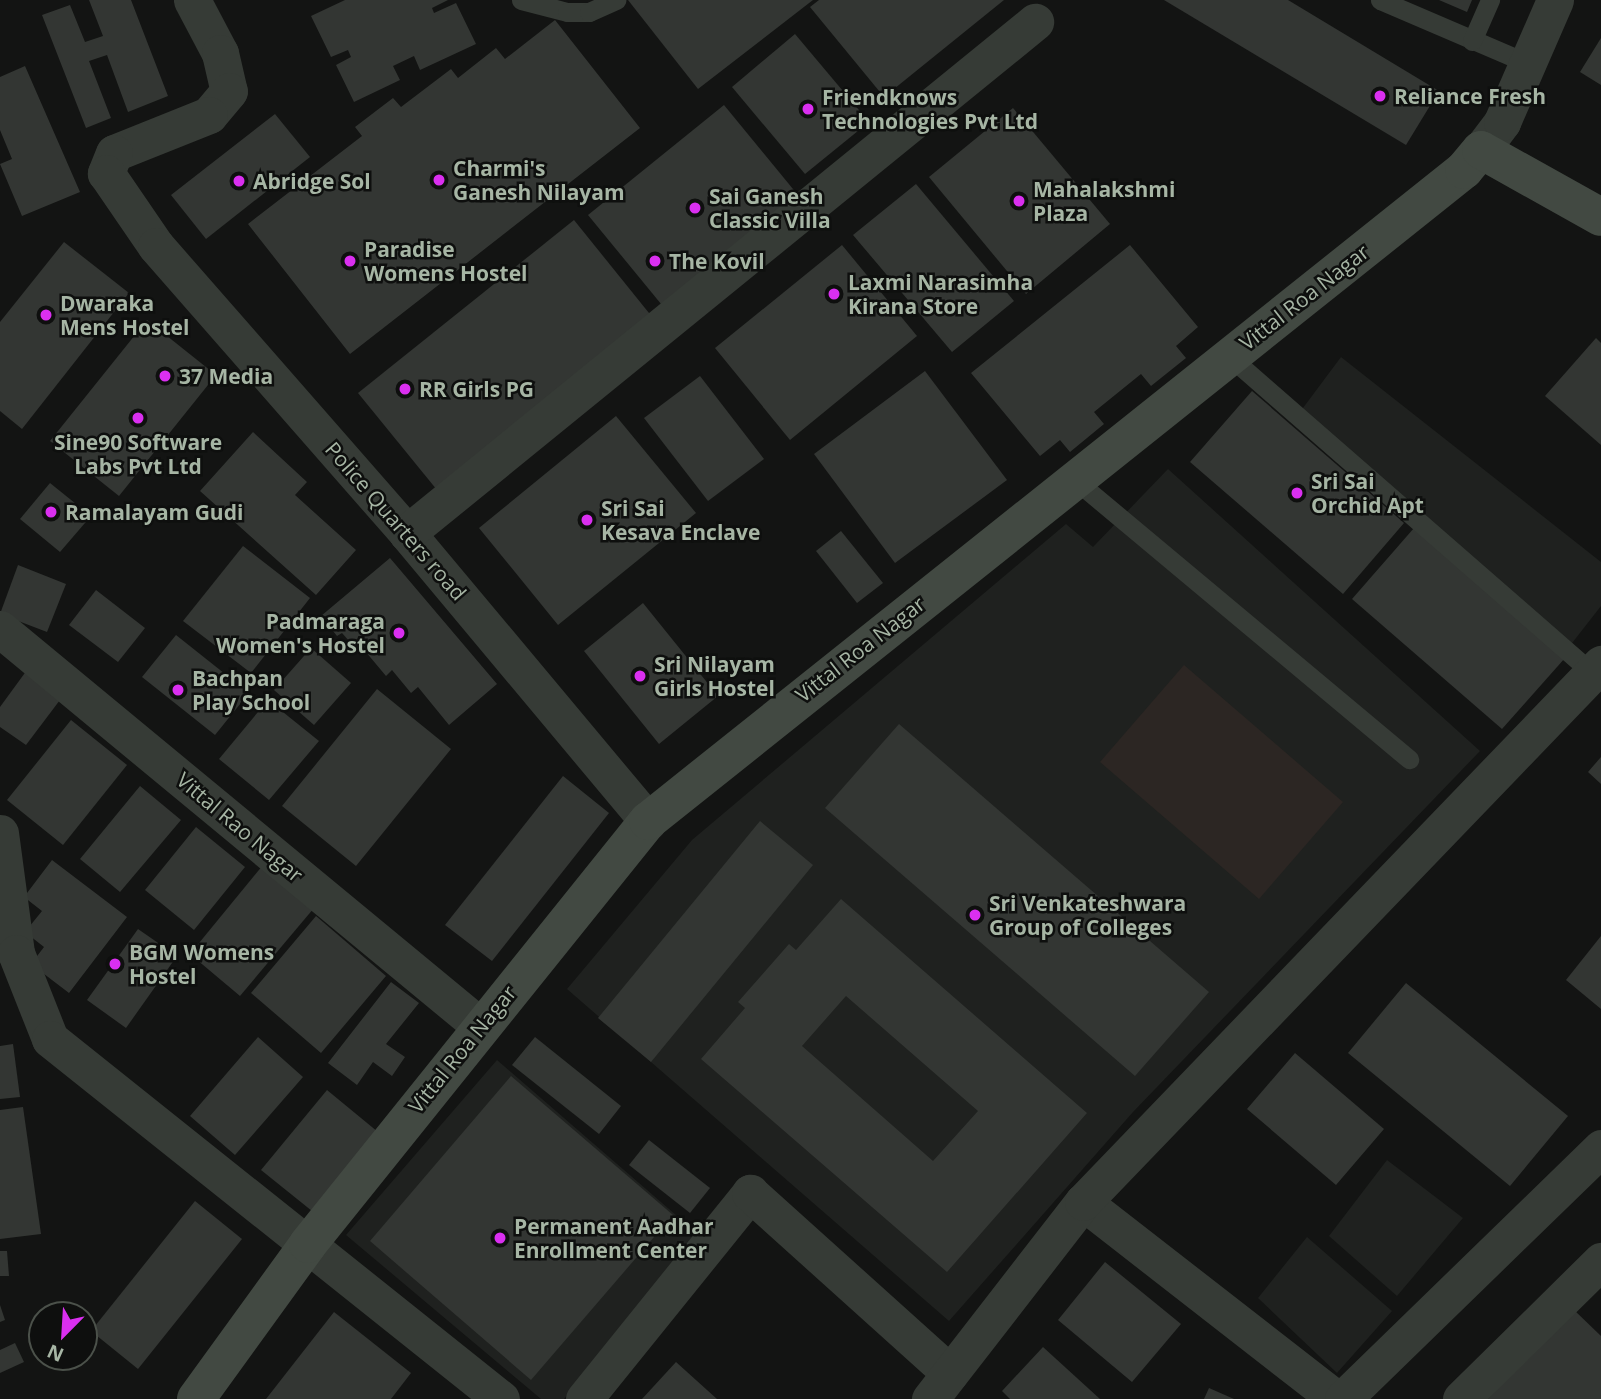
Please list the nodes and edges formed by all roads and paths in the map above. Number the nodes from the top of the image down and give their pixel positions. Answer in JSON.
{"nodes":[{"id":1,"x":192,"y":0,"type":"edge"},
{"id":2,"x":521,"y":0,"type":"edge"},
{"id":3,"x":616,"y":0,"type":"edge"},
{"id":4,"x":1380,"y":0,"type":"edge"},
{"id":5,"x":1490,"y":0,"type":"edge"},
{"id":6,"x":1555,"y":0,"type":"edge"},
{"id":7,"x":1035,"y":22,"type":"dead end"},
{"id":8,"x":1472,"y":41,"type":"junction"},
{"id":9,"x":1527,"y":63,"type":"junction"},
{"id":10,"x":1481,"y":150,"type":"junction"},
{"id":11,"x":1601,"y":217,"type":"edge"},
{"id":12,"x":1229,"y":356,"type":"junction"},
{"id":13,"x":1074,"y":479,"type":"junction"},
{"id":14,"x":407,"y":533,"type":"junction"},
{"id":15,"x":0,"y":629,"type":"edge"},
{"id":16,"x":1596,"y":668,"type":"edge"},
{"id":17,"x":1409,"y":760,"type":"dead end"},
{"id":18,"x":648,"y":821,"type":"junction"},
{"id":19,"x":0,"y":833,"type":"edge"},
{"id":20,"x":480,"y":1026,"type":"junction"},
{"id":21,"x":1601,"y":1147,"type":"edge"},
{"id":22,"x":1083,"y":1202,"type":"junction"},
{"id":23,"x":308,"y":1244,"type":"junction"},
{"id":24,"x":1601,"y":1261,"type":"edge"},
{"id":25,"x":940,"y":1386,"type":"edge"},
{"id":26,"x":196,"y":1399,"type":"edge"},
{"id":27,"x":501,"y":1399,"type":"edge"},
{"id":28,"x":584,"y":1399,"type":"edge"},
{"id":29,"x":1336,"y":1399,"type":"edge"},
{"id":30,"x":1343,"y":1399,"type":"edge"},
{"id":31,"x":1461,"y":1399,"type":"edge"}],
"edges":[{"from":1,"to":14,"type":"street","name":"Police Quarters road"},
{"from":2,"to":3,"type":"lane"},
{"from":4,"to":8,"type":"lane"},
{"from":5,"to":8,"type":"lane"},
{"from":6,"to":9,"type":"street"},
{"from":7,"to":14,"type":"street"},
{"from":8,"to":9,"type":"lane"},
{"from":9,"to":10,"type":"street"},
{"from":10,"to":11,"type":"street"},
{"from":10,"to":12,"type":"street","name":"Vittal Roa Nagar"},
{"from":12,"to":13,"type":"street","name":"Vittal Roa Nagar"},
{"from":12,"to":16,"type":"lane"},
{"from":13,"to":17,"type":"lane"},
{"from":13,"to":18,"type":"street","name":"Vittal Roa Nagar"},
{"from":14,"to":18,"type":"street","name":"Police Quarters road"},
{"from":15,"to":20,"type":"street","name":"Vittal Rao Nagar"},
{"from":16,"to":22,"type":"street"},
{"from":18,"to":20,"type":"street","name":"Vittal Roa Nagar"},
{"from":19,"to":23,"type":"street"},
{"from":20,"to":23,"type":"street","name":"Vittal Roa Nagar"},
{"from":21,"to":30,"type":"street"},
{"from":22,"to":25,"type":"street"},
{"from":22,"to":29,"type":"street"},
{"from":23,"to":26,"type":"street","name":"Vittal Roa Nagar"},
{"from":23,"to":27,"type":"street"},
{"from":24,"to":31,"type":"street"},
{"from":25,"to":28,"type":"street"}]}
